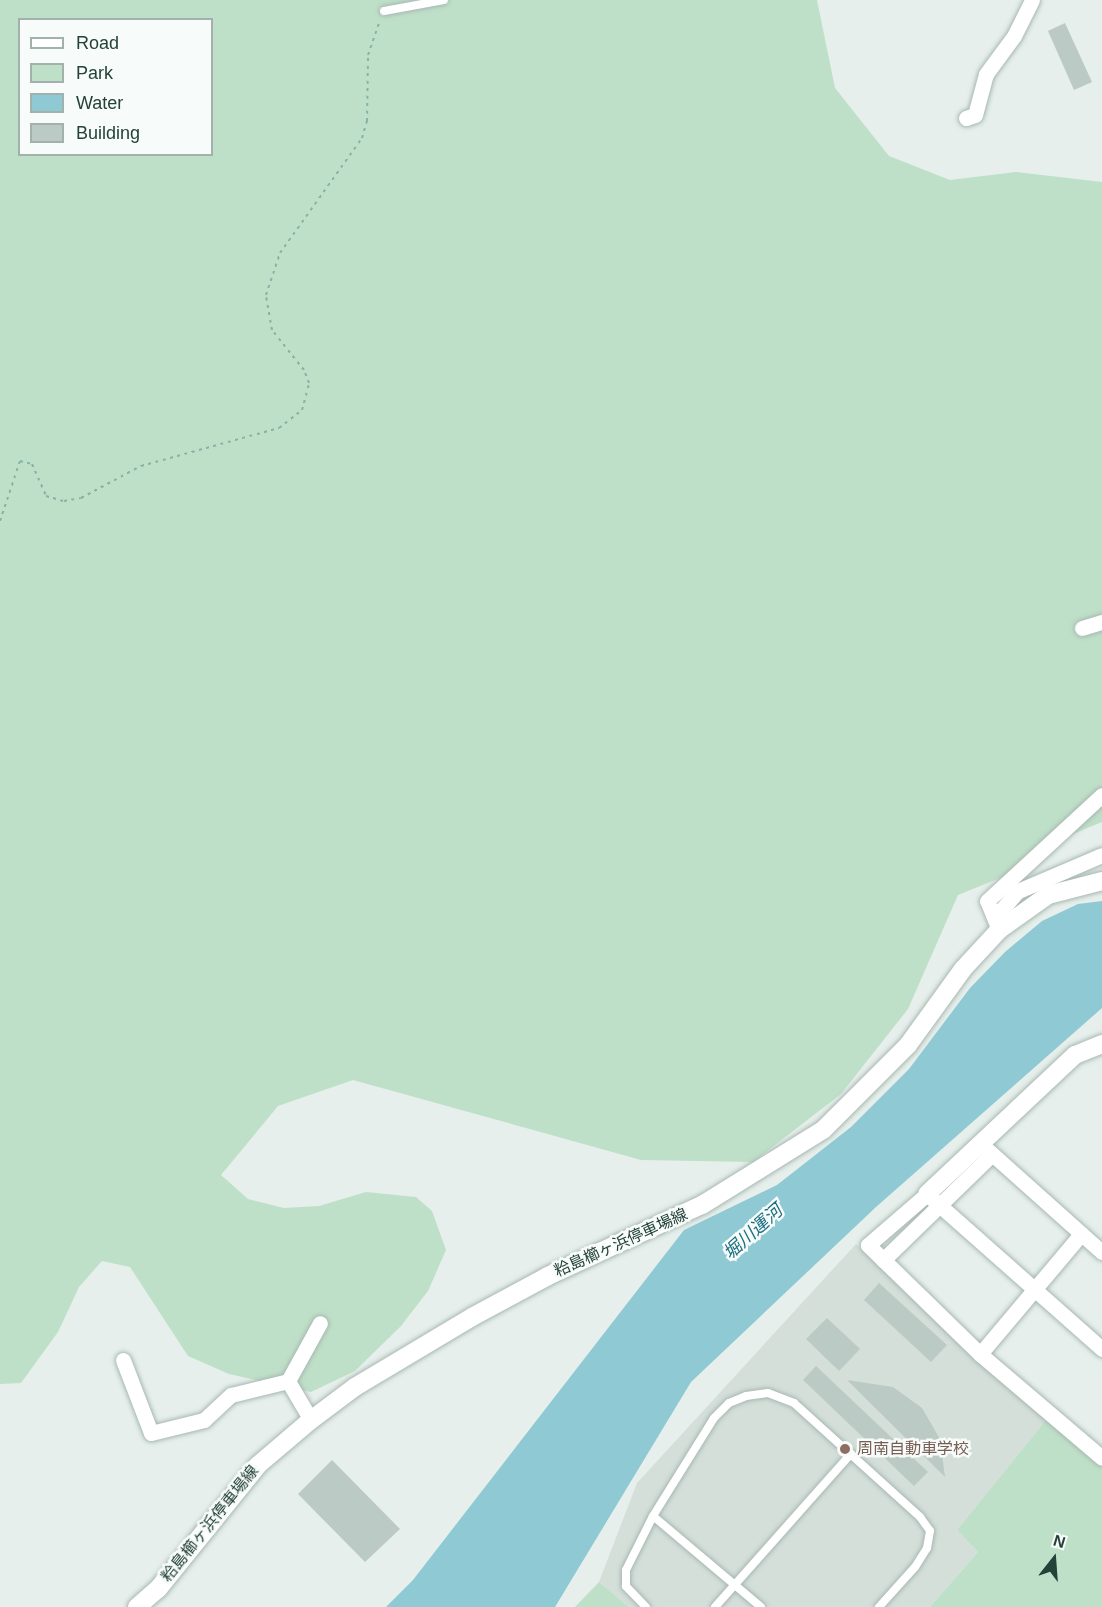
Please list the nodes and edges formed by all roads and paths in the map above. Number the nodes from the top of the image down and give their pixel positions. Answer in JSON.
{"nodes":[{"id":1,"x":444,"y":0,"type":"edge"},
{"id":2,"x":1032,"y":0,"type":"edge"},
{"id":3,"x":384,"y":11,"type":"joint"},
{"id":4,"x":966,"y":118,"type":"dead end"},
{"id":5,"x":0,"y":521,"type":"edge"},
{"id":6,"x":1102,"y":622,"type":"edge"},
{"id":7,"x":1082,"y":628,"type":"dead end"},
{"id":8,"x":1102,"y":795,"type":"edge"},
{"id":9,"x":1102,"y":855,"type":"edge"},
{"id":10,"x":1102,"y":881,"type":"edge"},
{"id":11,"x":998,"y":923,"type":"junction"},
{"id":12,"x":1102,"y":1044,"type":"edge"},
{"id":13,"x":986,"y":1149,"type":"junction"},
{"id":14,"x":933,"y":1199,"type":"junction"},
{"id":15,"x":1081,"y":1234,"type":"junction"},
{"id":16,"x":1102,"y":1252,"type":"edge"},
{"id":17,"x":1034,"y":1290,"type":"junction"},
{"id":18,"x":320,"y":1323,"type":"dead end"},
{"id":19,"x":1102,"y":1349,"type":"edge"},
{"id":20,"x":980,"y":1354,"type":"junction"},
{"id":21,"x":123,"y":1360,"type":"dead end"},
{"id":22,"x":288,"y":1381,"type":"junction"},
{"id":23,"x":311,"y":1420,"type":"junction"},
{"id":24,"x":851,"y":1454,"type":"junction"},
{"id":25,"x":1102,"y":1458,"type":"edge"},
{"id":26,"x":653,"y":1516,"type":"junction"},
{"id":27,"x":736,"y":1584,"type":"junction"},
{"id":28,"x":137,"y":1607,"type":"edge"},
{"id":29,"x":646,"y":1607,"type":"edge"},
{"id":30,"x":715,"y":1607,"type":"edge"},
{"id":31,"x":761,"y":1607,"type":"edge"},
{"id":32,"x":879,"y":1607,"type":"edge"}],
"edges":[{"from":1,"to":3,"type":"lane"},
{"from":2,"to":4,"type":"street"},
{"from":3,"to":5,"type":"path"},
{"from":6,"to":7,"type":"street"},
{"from":8,"to":11,"type":"street"},
{"from":9,"to":11,"type":"street"},
{"from":10,"to":11,"type":"main road","name":"粭島櫛ヶ浜停車場線"},
{"from":11,"to":23,"type":"main road","name":"粭島櫛ヶ浜停車場線"},
{"from":12,"to":13,"type":"main road"},
{"from":13,"to":14,"type":"main road"},
{"from":13,"to":15,"type":"street"},
{"from":14,"to":17,"type":"street"},
{"from":14,"to":20,"type":"street"},
{"from":15,"to":16,"type":"street"},
{"from":15,"to":17,"type":"street"},
{"from":17,"to":19,"type":"street"},
{"from":17,"to":20,"type":"street"},
{"from":18,"to":22,"type":"street"},
{"from":20,"to":25,"type":"street"},
{"from":21,"to":22,"type":"street"},
{"from":22,"to":23,"type":"street"},
{"from":23,"to":28,"type":"main road","name":"粭島櫛ヶ浜停車場線"},
{"from":24,"to":26,"type":"lane"},
{"from":24,"to":27,"type":"lane"},
{"from":24,"to":32,"type":"lane"},
{"from":26,"to":27,"type":"lane"},
{"from":26,"to":29,"type":"lane"},
{"from":27,"to":30,"type":"lane"},
{"from":27,"to":31,"type":"lane"}]}
